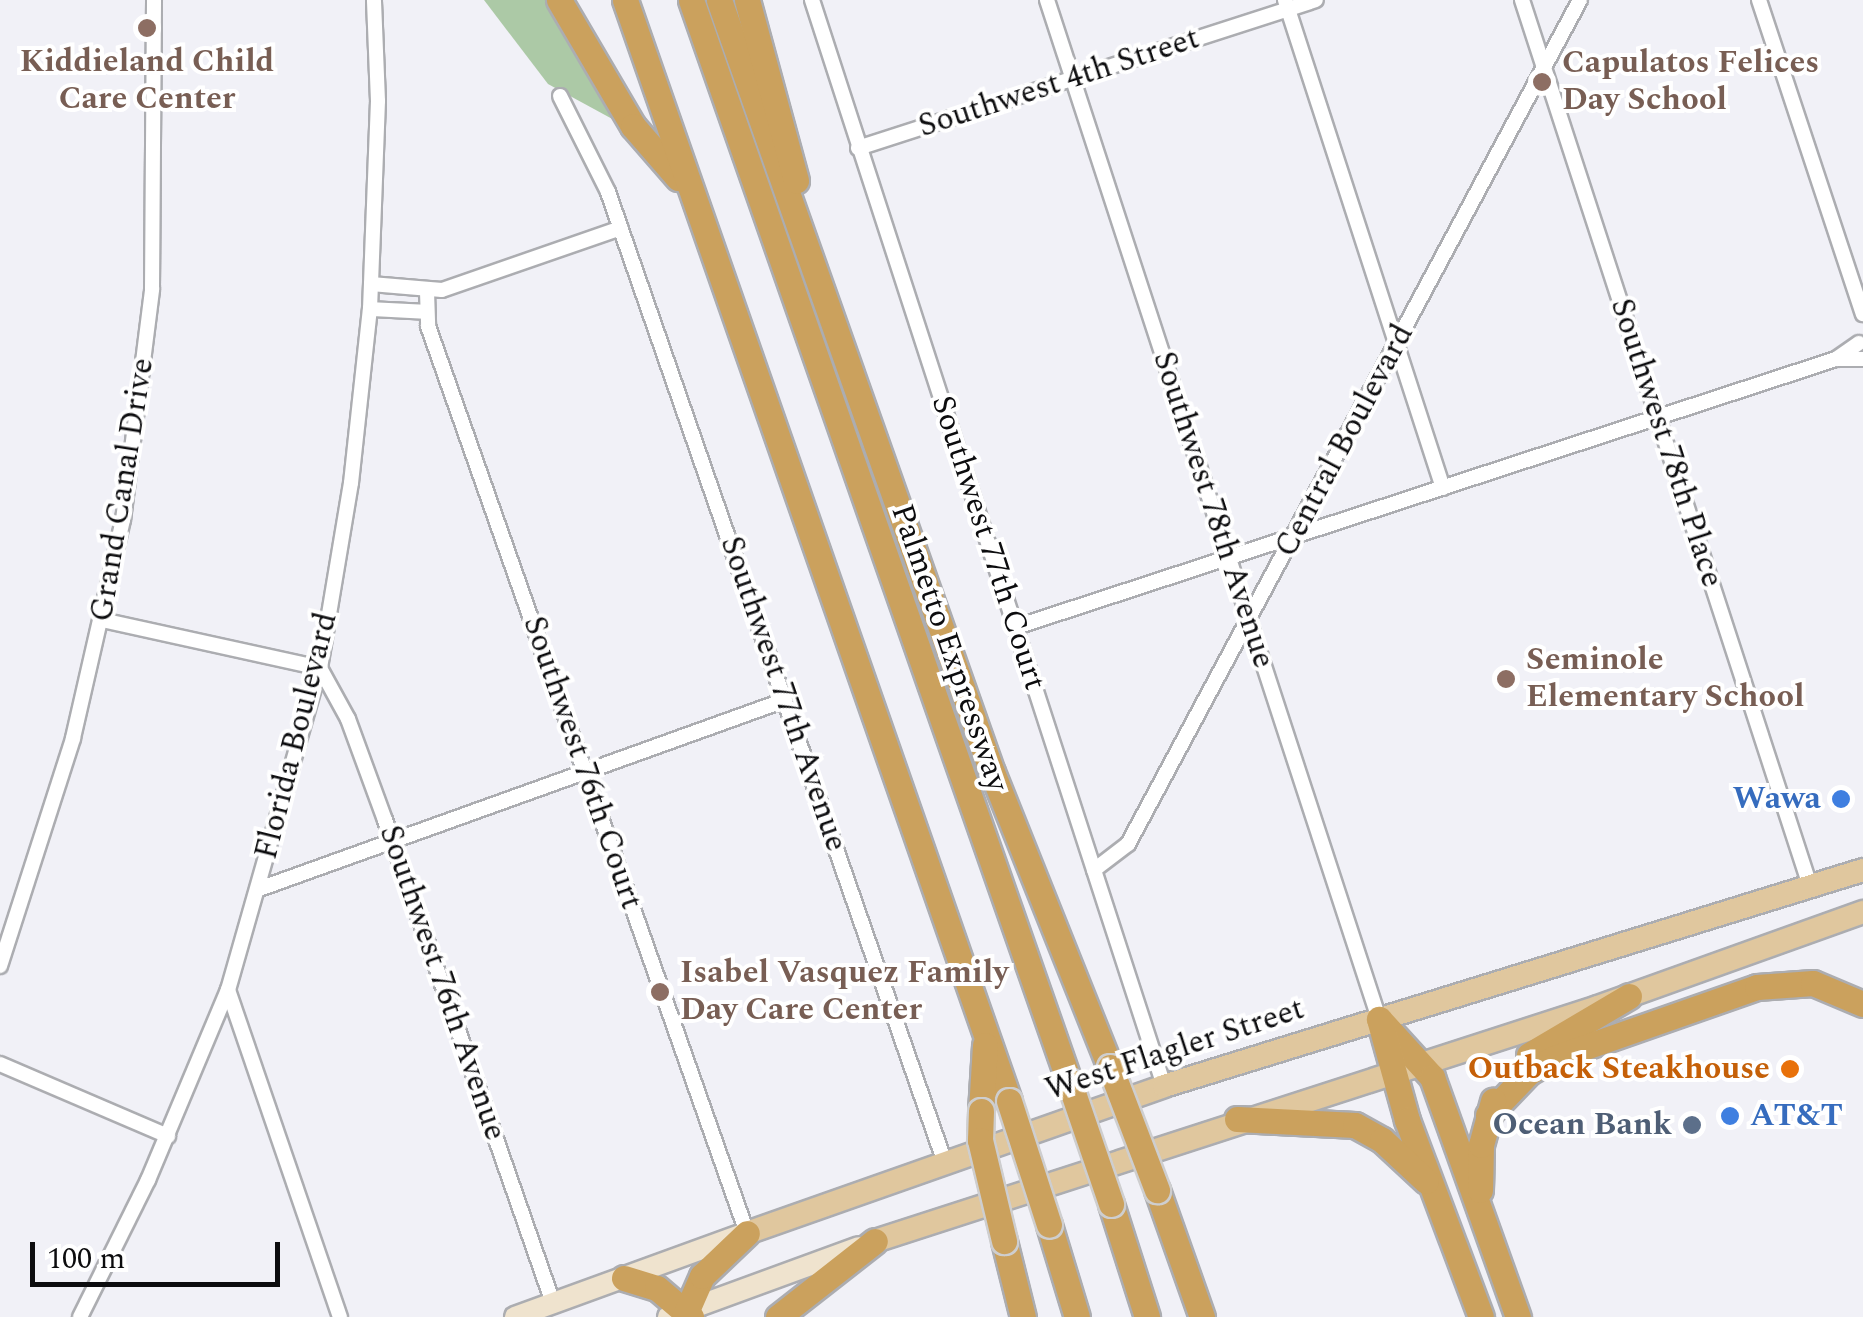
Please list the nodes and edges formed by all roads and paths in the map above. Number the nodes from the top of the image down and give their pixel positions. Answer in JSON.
{"nodes":[{"id":1,"x":154,"y":0,"type":"edge"},
{"id":2,"x":374,"y":0,"type":"edge"},
{"id":3,"x":559,"y":0,"type":"edge"},
{"id":4,"x":626,"y":0,"type":"edge"},
{"id":5,"x":691,"y":0,"type":"edge"},
{"id":6,"x":719,"y":0,"type":"edge"},
{"id":7,"x":747,"y":0,"type":"edge"},
{"id":8,"x":812,"y":0,"type":"edge"},
{"id":9,"x":1047,"y":0,"type":"edge"},
{"id":10,"x":1316,"y":0,"type":"edge"},
{"id":11,"x":1522,"y":0,"type":"edge"},
{"id":12,"x":1580,"y":0,"type":"edge"},
{"id":13,"x":1759,"y":0,"type":"edge"},
{"id":14,"x":1287,"y":5,"type":"edge"},
{"id":15,"x":1545,"y":68,"type":"junction"},
{"id":16,"x":1073,"y":80,"type":"junction"},
{"id":17,"x":560,"y":96,"type":"dead end"},
{"id":18,"x":858,"y":148,"type":"junction"},
{"id":19,"x":688,"y":190,"type":"junction"},
{"id":20,"x":621,"y":228,"type":"junction"},
{"id":21,"x":371,"y":284,"type":"junction"},
{"id":22,"x":427,"y":292,"type":"junction"},
{"id":23,"x":370,"y":308,"type":"junction"},
{"id":24,"x":428,"y":312,"type":"junction"},
{"id":25,"x":1862,"y":312,"type":"edge"},
{"id":26,"x":838,"y":334,"type":"junction"},
{"id":27,"x":1396,"y":343,"type":"junction"},
{"id":28,"x":1862,"y":347,"type":"edge"},
{"id":29,"x":1658,"y":418,"type":"junction"},
{"id":30,"x":1444,"y":488,"type":"junction"},
{"id":31,"x":1294,"y":535,"type":"junction"},
{"id":32,"x":1229,"y":557,"type":"junction"},
{"id":33,"x":102,"y":620,"type":"junction"},
{"id":34,"x":1249,"y":622,"type":"junction"},
{"id":35,"x":1016,"y":627,"type":"junction"},
{"id":36,"x":320,"y":668,"type":"junction"},
{"id":37,"x":785,"y":700,"type":"junction"},
{"id":38,"x":586,"y":773,"type":"junction"},
{"id":39,"x":393,"y":842,"type":"junction"},
{"id":40,"x":1094,"y":870,"type":"junction"},
{"id":41,"x":1863,"y":870,"type":"edge"},
{"id":42,"x":1810,"y":886,"type":"junction"},
{"id":43,"x":259,"y":888,"type":"junction"},
{"id":44,"x":1863,"y":912,"type":"edge"},
{"id":45,"x":0,"y":966,"type":"edge"},
{"id":46,"x":228,"y":990,"type":"junction"},
{"id":47,"x":1629,"y":996,"type":"junction"},
{"id":48,"x":1863,"y":1004,"type":"edge"},
{"id":49,"x":1380,"y":1019,"type":"junction"},
{"id":50,"x":986,"y":1035,"type":"junction"},
{"id":51,"x":1423,"y":1063,"type":"junction"},
{"id":52,"x":0,"y":1064,"type":"edge"},
{"id":53,"x":1393,"y":1072,"type":"junction"},
{"id":54,"x":1164,"y":1086,"type":"junction"},
{"id":55,"x":1488,"y":1115,"type":"junction"},
{"id":56,"x":1237,"y":1120,"type":"junction"},
{"id":57,"x":168,"y":1136,"type":"junction"},
{"id":58,"x":944,"y":1160,"type":"junction"},
{"id":59,"x":1431,"y":1187,"type":"junction"},
{"id":60,"x":1480,"y":1210,"type":"junction"},
{"id":61,"x":747,"y":1233,"type":"junction"},
{"id":62,"x":876,"y":1240,"type":"junction"},
{"id":63,"x":624,"y":1278,"type":"junction"},
{"id":64,"x":547,"y":1310,"type":"edge"},
{"id":65,"x":682,"y":1316,"type":"edge"},
{"id":66,"x":80,"y":1317,"type":"edge"},
{"id":67,"x":340,"y":1317,"type":"edge"},
{"id":68,"x":515,"y":1317,"type":"edge"},
{"id":69,"x":778,"y":1317,"type":"edge"},
{"id":70,"x":1023,"y":1317,"type":"edge"},
{"id":71,"x":1077,"y":1317,"type":"edge"},
{"id":72,"x":1147,"y":1317,"type":"edge"},
{"id":73,"x":1202,"y":1317,"type":"edge"},
{"id":74,"x":1481,"y":1317,"type":"edge"},
{"id":75,"x":1518,"y":1317,"type":"edge"}],
"edges":[{"from":1,"to":33,"type":"street","name":"Grand Canal Drive"},
{"from":2,"to":21,"type":"street","name":"Florida Boulevard"},
{"from":3,"to":19,"type":"highway"},
{"from":4,"to":19,"type":"highway"},
{"from":5,"to":72,"type":"highway","name":"Palmetto Expressway","bridge":true},
{"from":6,"to":26,"type":"highway"},
{"from":7,"to":26,"type":"highway"},
{"from":8,"to":18,"type":"street","name":"Southwest 77th Court"},
{"from":9,"to":16,"type":"street","name":"Southwest 78th Avenue"},
{"from":10,"to":14,"type":"street","name":"Southwest 4th Street"},
{"from":11,"to":15,"type":"street","name":"Southwest 78th Place"},
{"from":12,"to":15,"type":"street","name":"Central Boulevard"},
{"from":13,"to":25,"type":"street"},
{"from":14,"to":16,"type":"street","name":"Southwest 4th Street"},
{"from":14,"to":27,"type":"street"},
{"from":15,"to":27,"type":"street","name":"Central Boulevard"},
{"from":15,"to":29,"type":"street","name":"Southwest 78th Place"},
{"from":16,"to":18,"type":"street","name":"Southwest 4th Street"},
{"from":16,"to":32,"type":"street","name":"Southwest 78th Avenue"},
{"from":17,"to":20,"type":"street","name":"Southwest 77th Avenue"},
{"from":18,"to":35,"type":"street","name":"Southwest 77th Court"},
{"from":19,"to":50,"type":"highway"},
{"from":20,"to":22,"type":"street"},
{"from":20,"to":37,"type":"street","name":"Southwest 77th Avenue"},
{"from":21,"to":22,"type":"street"},
{"from":21,"to":23,"type":"street","name":"Florida Boulevard"},
{"from":22,"to":24,"type":"street","name":"Southwest 76th Court"},
{"from":23,"to":24,"type":"street"},
{"from":23,"to":36,"type":"street","name":"Florida Boulevard"},
{"from":24,"to":38,"type":"street","name":"Southwest 76th Court"},
{"from":25,"to":28,"type":"street"},
{"from":26,"to":73,"type":"highway","bridge":true},
{"from":27,"to":30,"type":"street"},
{"from":27,"to":31,"type":"street","name":"Central Boulevard"},
{"from":28,"to":29,"type":"street"},
{"from":29,"to":30,"type":"street"},
{"from":29,"to":42,"type":"street","name":"Southwest 78th Place"},
{"from":30,"to":31,"type":"street"},
{"from":31,"to":32,"type":"street"},
{"from":31,"to":34,"type":"street","name":"Central Boulevard"},
{"from":32,"to":34,"type":"street","name":"Southwest 78th Avenue"},
{"from":32,"to":35,"type":"street"},
{"from":33,"to":36,"type":"street"},
{"from":33,"to":45,"type":"street","name":"Grand Canal Drive"},
{"from":34,"to":40,"type":"street","name":"Central Boulevard"},
{"from":34,"to":49,"type":"street","name":"Southwest 78th Avenue"},
{"from":35,"to":40,"type":"street","name":"Southwest 77th Court"},
{"from":36,"to":39,"type":"street","name":"Southwest 76th Avenue"},
{"from":36,"to":43,"type":"street","name":"Florida Boulevard"},
{"from":37,"to":38,"type":"street"},
{"from":37,"to":58,"type":"street","name":"Southwest 77th Avenue"},
{"from":38,"to":39,"type":"street"},
{"from":38,"to":61,"type":"street","name":"Southwest 76th Court"},
{"from":39,"to":43,"type":"street"},
{"from":39,"to":64,"type":"street","name":"Southwest 76th Avenue"},
{"from":40,"to":54,"type":"street","name":"Southwest 77th Court"},
{"from":41,"to":42,"type":"main road","name":"West Flagler Street"},
{"from":42,"to":49,"type":"main road","name":"West Flagler Street"},
{"from":43,"to":46,"type":"street","name":"Florida Boulevard"},
{"from":44,"to":47,"type":"main road"},
{"from":46,"to":57,"type":"street","name":"Florida Boulevard"},
{"from":46,"to":67,"type":"street"},
{"from":47,"to":51,"type":"main road"},
{"from":47,"to":55,"type":"highway"},
{"from":48,"to":55,"type":"highway"},
{"from":49,"to":51,"type":"highway"},
{"from":49,"to":53,"type":"highway"},
{"from":49,"to":54,"type":"main road","name":"West Flagler Street"},
{"from":50,"to":70,"type":"highway","bridge":true},
{"from":50,"to":71,"type":"highway","bridge":true},
{"from":51,"to":53,"type":"main road"},
{"from":51,"to":60,"type":"highway"},
{"from":52,"to":57,"type":"street"},
{"from":53,"to":56,"type":"main road"},
{"from":53,"to":59,"type":"highway"},
{"from":54,"to":58,"type":"main road","name":"West Flagler Street"},
{"from":55,"to":60,"type":"highway"},
{"from":56,"to":59,"type":"highway"},
{"from":56,"to":62,"type":"main road"},
{"from":57,"to":66,"type":"street","name":"Florida Boulevard"},
{"from":58,"to":61,"type":"main road","name":"West Flagler Street"},
{"from":59,"to":74,"type":"highway"},
{"from":60,"to":75,"type":"highway"},
{"from":61,"to":63,"type":"main road","name":"West Flagler Street"},
{"from":61,"to":65,"type":"highway"},
{"from":62,"to":65,"type":"main road"},
{"from":62,"to":69,"type":"highway"},
{"from":63,"to":64,"type":"main road","name":"West Flagler Street"},
{"from":63,"to":65,"type":"highway"},
{"from":64,"to":68,"type":"main road","name":"West Flagler Street"}]}
